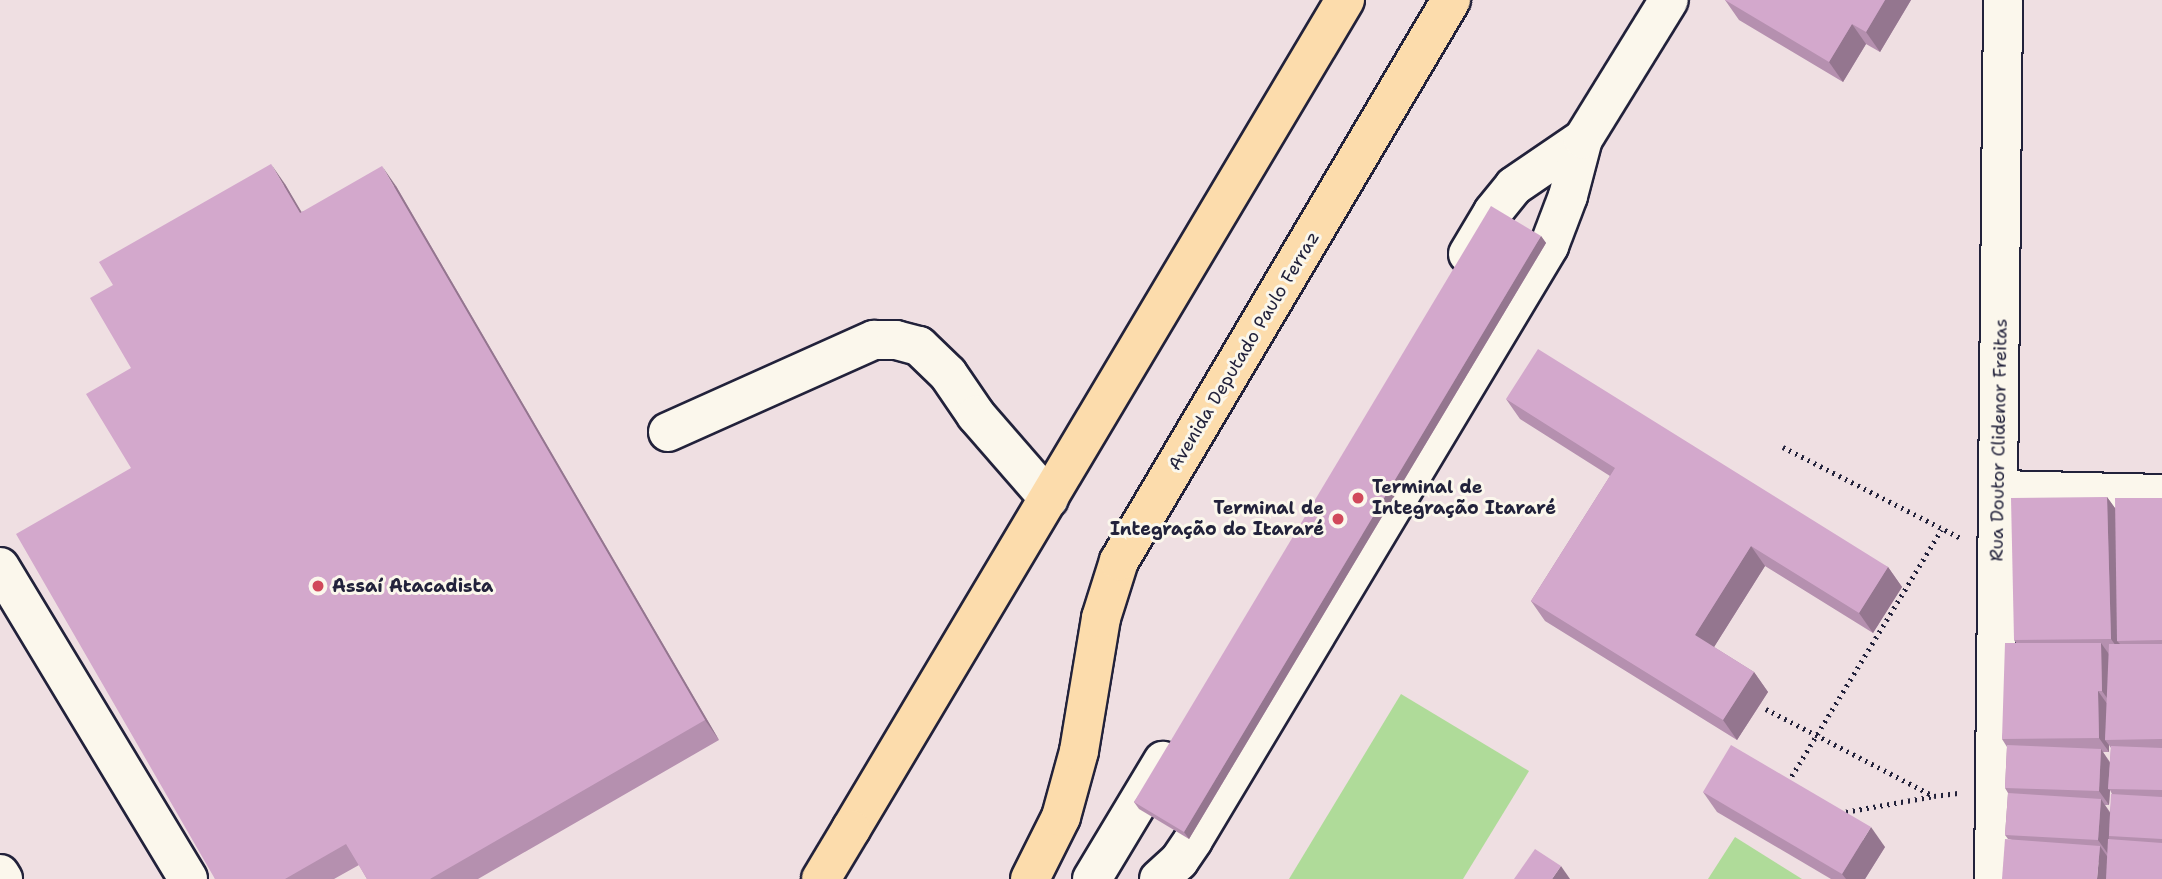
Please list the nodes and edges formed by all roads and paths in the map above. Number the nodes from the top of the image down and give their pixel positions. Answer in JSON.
{"nodes":[{"id":1,"x":1345,"y":0,"type":"edge"},
{"id":2,"x":1451,"y":0,"type":"edge"},
{"id":3,"x":1669,"y":0,"type":"edge"},
{"id":4,"x":2003,"y":0,"type":"edge"},
{"id":5,"x":1583,"y":139,"type":"junction"},
{"id":6,"x":1450,"y":284,"type":"edge"},
{"id":7,"x":668,"y":432,"type":"dead end"},
{"id":8,"x":1783,"y":447,"type":"dead end"},
{"id":9,"x":1999,"y":490,"type":"junction"},
{"id":10,"x":2162,"y":494,"type":"edge"},
{"id":11,"x":1049,"y":499,"type":"junction"},
{"id":12,"x":1941,"y":530,"type":"junction"},
{"id":13,"x":1971,"y":542,"type":"dead end"},
{"id":14,"x":0,"y":567,"type":"edge"},
{"id":15,"x":1766,"y":709,"type":"dead end"},
{"id":16,"x":1184,"y":725,"type":"edge"},
{"id":17,"x":1816,"y":737,"type":"junction"},
{"id":18,"x":1786,"y":786,"type":"edge"},
{"id":19,"x":1969,"y":792,"type":"dead end"},
{"id":20,"x":1934,"y":796,"type":"junction"},
{"id":21,"x":1832,"y":815,"type":"edge"},
{"id":22,"x":0,"y":874,"type":"edge"},
{"id":23,"x":821,"y":877,"type":"edge"},
{"id":24,"x":3,"y":879,"type":"edge"},
{"id":25,"x":188,"y":879,"type":"edge"},
{"id":26,"x":1030,"y":879,"type":"edge"},
{"id":27,"x":1092,"y":879,"type":"edge"},
{"id":28,"x":1159,"y":879,"type":"edge"},
{"id":29,"x":1994,"y":879,"type":"edge"}],
"edges":[{"from":1,"to":11,"type":"main road"},
{"from":2,"to":26,"type":"main road","name":"Avenida Deputado Paulo Ferraz"},
{"from":3,"to":5,"type":"street"},
{"from":4,"to":9,"type":"street","name":"Rua Doutor Clidenor Freitas"},
{"from":5,"to":6,"type":"street"},
{"from":5,"to":28,"type":"street"},
{"from":7,"to":11,"type":"street"},
{"from":8,"to":12,"type":"path"},
{"from":9,"to":10,"type":"street"},
{"from":9,"to":29,"type":"street","name":"Rua Doutor Clidenor Freitas"},
{"from":11,"to":23,"type":"main road"},
{"from":12,"to":13,"type":"path"},
{"from":12,"to":17,"type":"path"},
{"from":14,"to":25,"type":"street"},
{"from":15,"to":17,"type":"path"},
{"from":16,"to":27,"type":"street"},
{"from":17,"to":18,"type":"path"},
{"from":17,"to":20,"type":"path"},
{"from":19,"to":20,"type":"path"},
{"from":20,"to":21,"type":"path"},
{"from":22,"to":24,"type":"street"}]}
